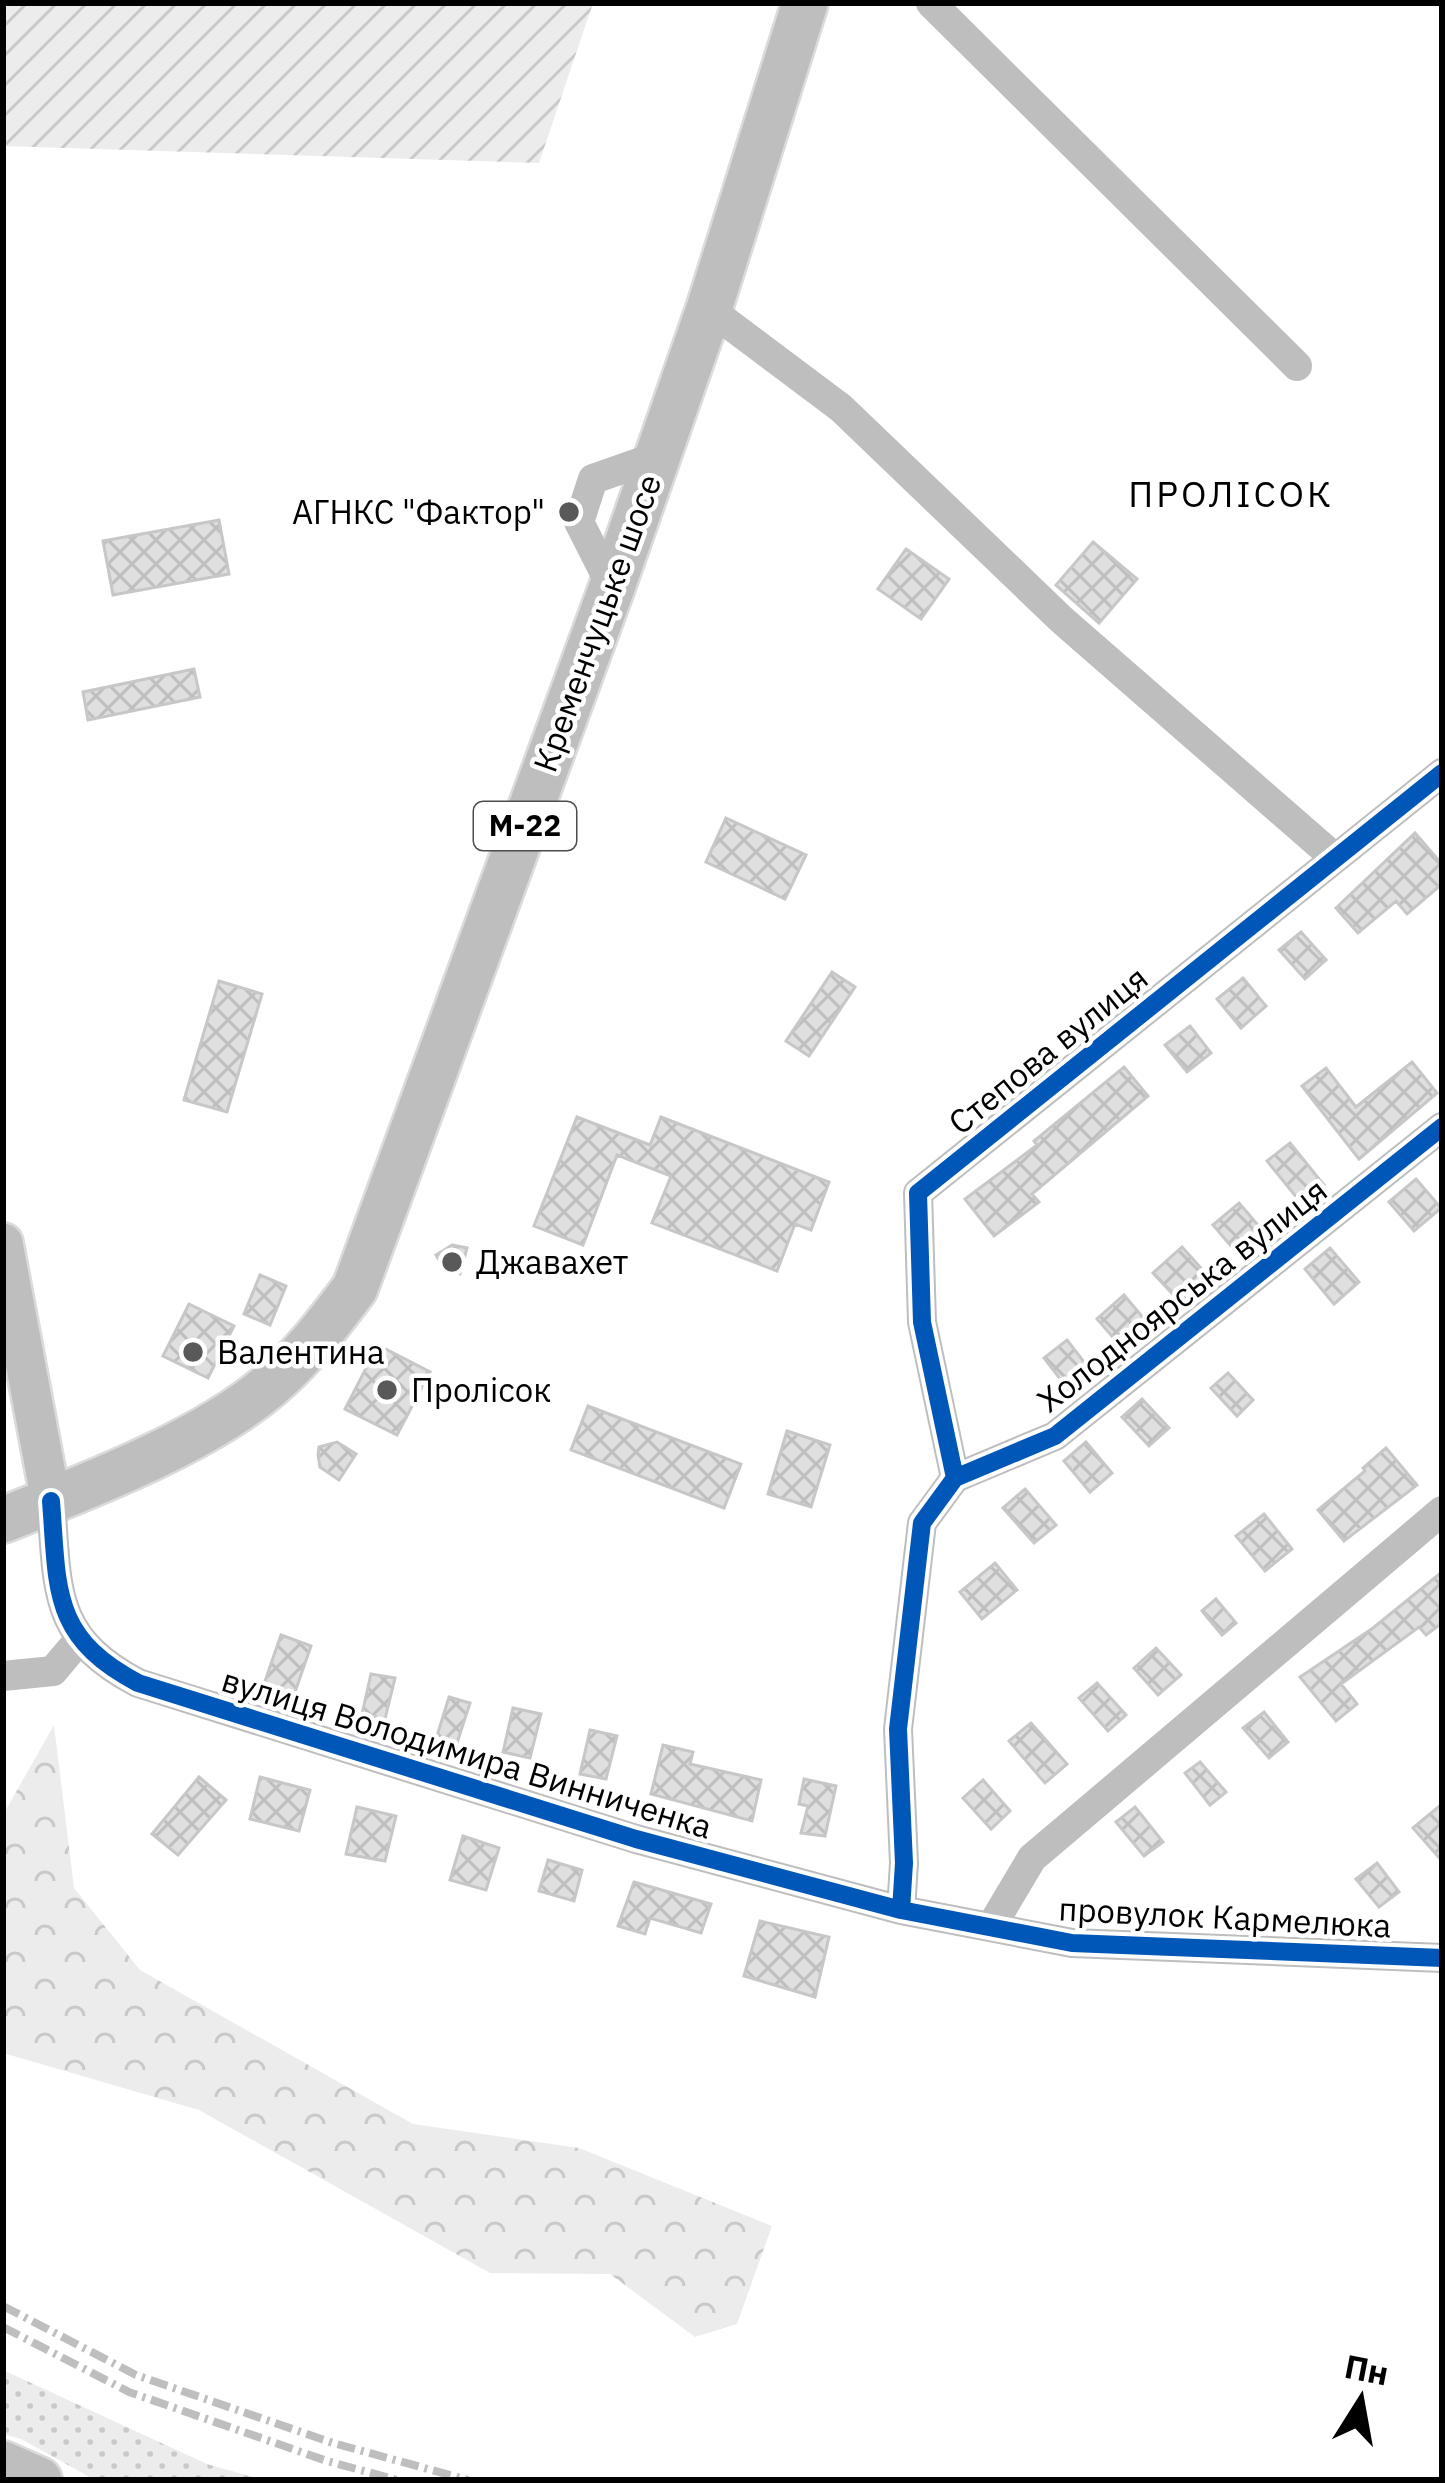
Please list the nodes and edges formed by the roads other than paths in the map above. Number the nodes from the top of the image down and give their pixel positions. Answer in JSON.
{"nodes":[{"id":1,"x":805,"y":3,"type":"edge"},
{"id":2,"x":931,"y":3,"type":"edge"},
{"id":3,"x":709,"y":309,"type":"junction"},
{"id":4,"x":1297,"y":366,"type":"dead end"},
{"id":5,"x":1442,"y":773,"type":"edge"},
{"id":6,"x":1335,"y":858,"type":"junction"},
{"id":7,"x":1442,"y":1127,"type":"edge"},
{"id":8,"x":3,"y":1243,"type":"edge"},
{"id":9,"x":955,"y":1478,"type":"junction"},
{"id":10,"x":51,"y":1501,"type":"junction"},
{"id":11,"x":1442,"y":1510,"type":"edge"},
{"id":12,"x":3,"y":1520,"type":"edge"},
{"id":13,"x":79,"y":1640,"type":"junction"},
{"id":14,"x":3,"y":1676,"type":"edge"},
{"id":15,"x":901,"y":1910,"type":"junction"},
{"id":16,"x":991,"y":1927,"type":"junction"},
{"id":17,"x":1438,"y":1950,"type":"edge"},
{"id":18,"x":3,"y":2464,"type":"edge"},
{"id":19,"x":39,"y":2480,"type":"edge"}],
"edges":[{"from":1,"to":3,"type":"highway","name":"Кременчуцьке шосе","number":"М-22"},
{"from":2,"to":4,"type":"street"},
{"from":3,"to":6,"type":"street"},
{"from":3,"to":10,"type":"highway","name":"Кременчуцьке шосе","number":"М-22"},
{"from":5,"to":6,"type":"street","name":"Степова вулиця"},
{"from":6,"to":9,"type":"street","name":"Степова вулиця"},
{"from":7,"to":9,"type":"street","name":"Холодноярська вулиця"},
{"from":8,"to":10,"type":"main road"},
{"from":9,"to":15,"type":"street"},
{"from":10,"to":12,"type":"highway","name":"Кременчуцьке шосе"},
{"from":10,"to":13,"type":"street"},
{"from":11,"to":16,"type":"street"},
{"from":13,"to":14,"type":"street"},
{"from":13,"to":15,"type":"street","name":"вулиця Володимира Винниченка"},
{"from":15,"to":16,"type":"street","name":"вулиця Володимира Винниченка"},
{"from":16,"to":17,"type":"street","name":"провулок Кармелюка"},
{"from":18,"to":19,"type":"highway"}]}
